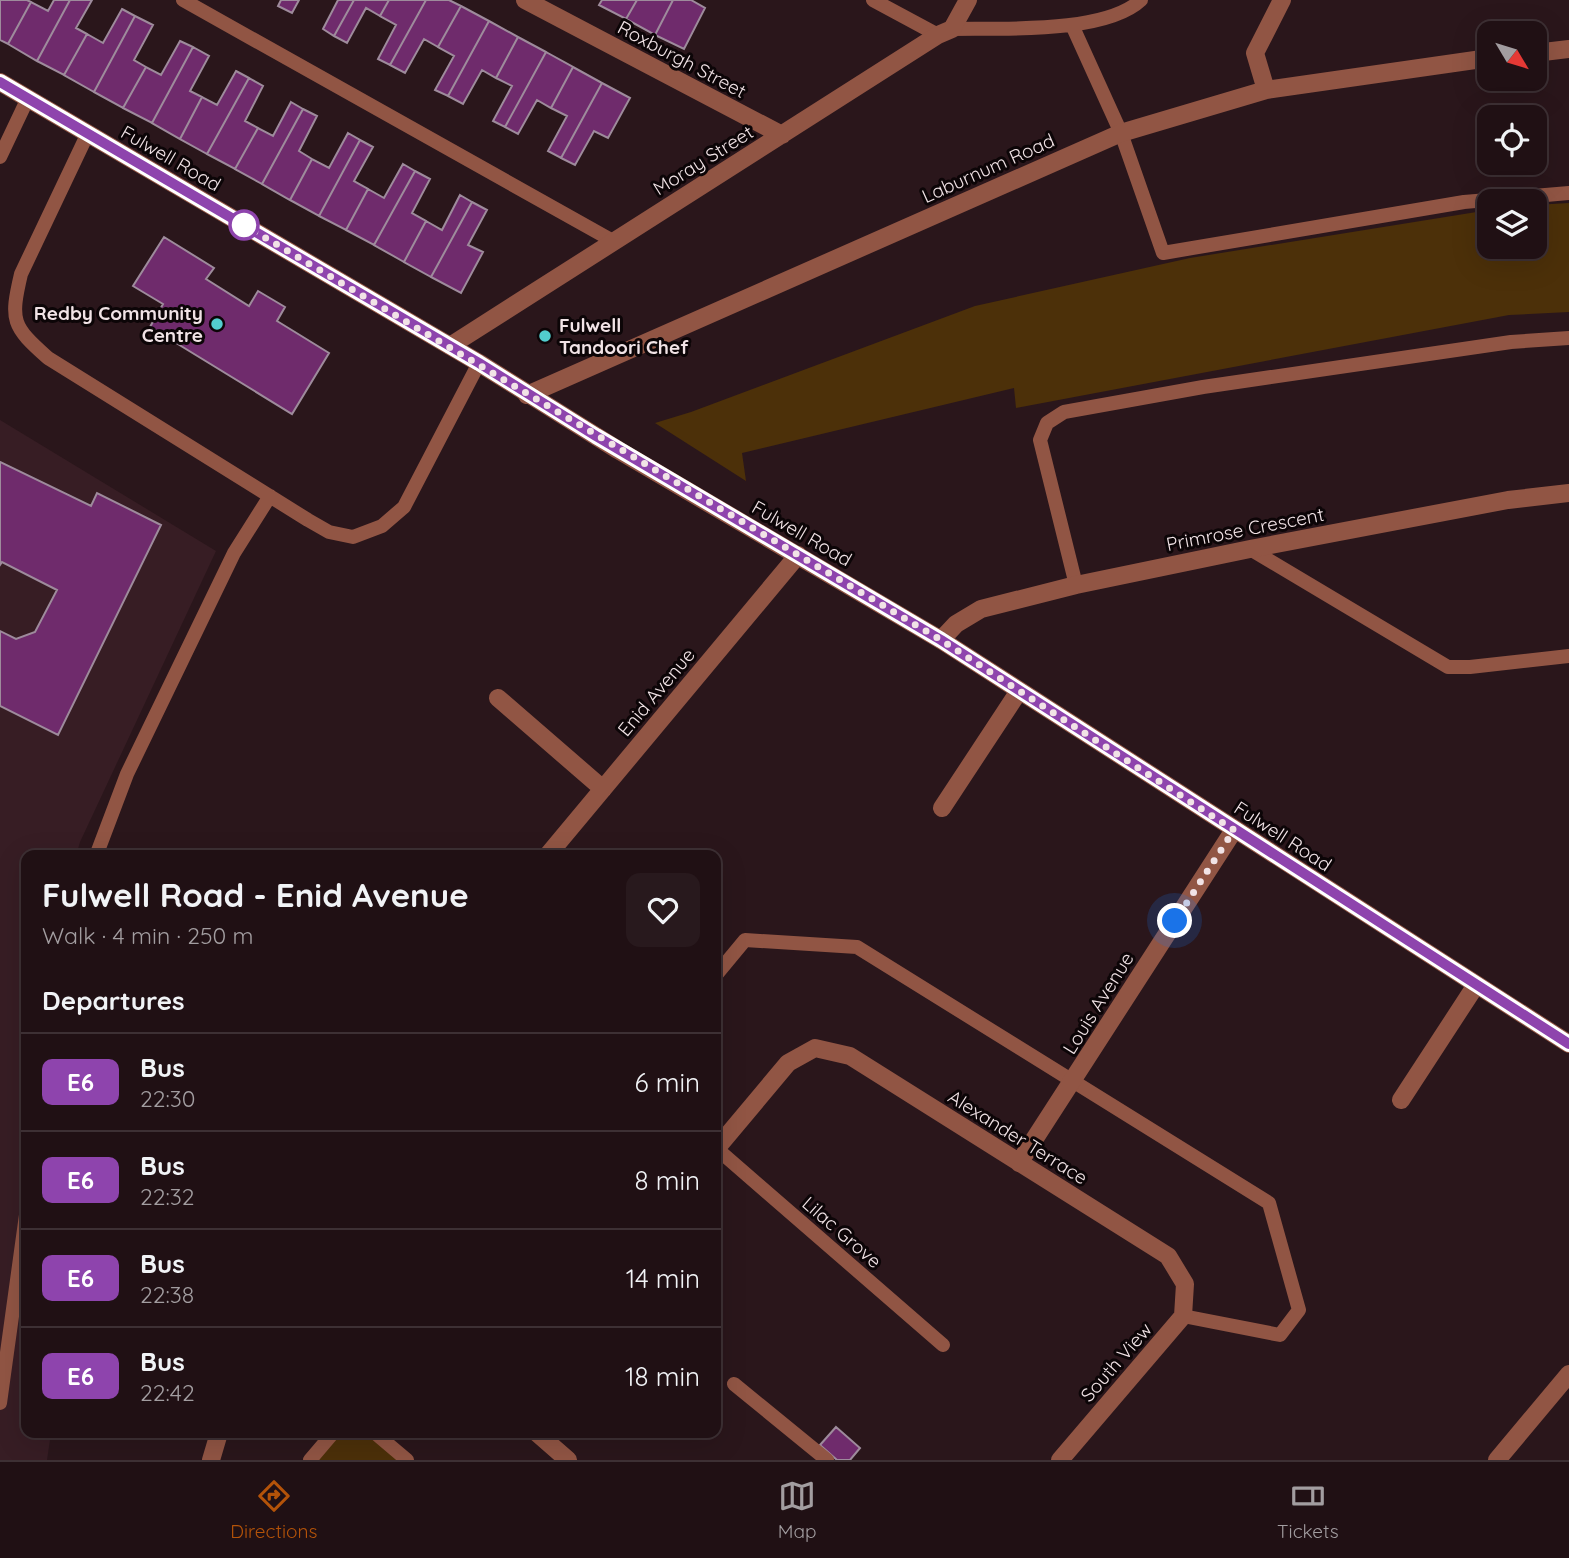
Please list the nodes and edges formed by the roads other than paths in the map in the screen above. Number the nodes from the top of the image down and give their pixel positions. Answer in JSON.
{"nodes":[{"id":1,"x":183,"y":0,"type":"edge"},
{"id":2,"x":525,"y":0,"type":"edge"},
{"id":3,"x":873,"y":0,"type":"edge"},
{"id":4,"x":968,"y":0,"type":"edge"},
{"id":5,"x":1141,"y":0,"type":"edge"},
{"id":6,"x":1282,"y":0,"type":"edge"},
{"id":7,"x":1072,"y":25,"type":"junction"},
{"id":8,"x":945,"y":32,"type":"junction"},
{"id":9,"x":1569,"y":49,"type":"edge"},
{"id":10,"x":1547,"y":52,"type":"edge"},
{"id":11,"x":1477,"y":60,"type":"edge"},
{"id":12,"x":0,"y":82,"type":"edge"},
{"id":13,"x":1266,"y":90,"type":"junction"},
{"id":14,"x":27,"y":98,"type":"junction"},
{"id":15,"x":1121,"y":132,"type":"junction"},
{"id":16,"x":88,"y":133,"type":"junction"},
{"id":17,"x":782,"y":135,"type":"junction"},
{"id":18,"x":0,"y":157,"type":"edge"},
{"id":19,"x":1569,"y":193,"type":"edge"},
{"id":20,"x":613,"y":241,"type":"junction"},
{"id":21,"x":1569,"y":338,"type":"edge"},
{"id":22,"x":450,"y":346,"type":"junction"},
{"id":23,"x":479,"y":363,"type":"junction"},
{"id":24,"x":527,"y":395,"type":"junction"},
{"id":25,"x":1569,"y":493,"type":"edge"},
{"id":26,"x":270,"y":496,"type":"junction"},
{"id":27,"x":1250,"y":549,"type":"junction"},
{"id":28,"x":798,"y":555,"type":"junction"},
{"id":29,"x":1076,"y":585,"type":"junction"},
{"id":30,"x":941,"y":640,"type":"junction"},
{"id":31,"x":1569,"y":656,"type":"edge"},
{"id":32,"x":1019,"y":691,"type":"junction"},
{"id":33,"x":498,"y":698,"type":"dead end"},
{"id":34,"x":603,"y":789,"type":"junction"},
{"id":35,"x":942,"y":807,"type":"dead end"},
{"id":36,"x":1234,"y":830,"type":"junction"},
{"id":37,"x":98,"y":850,"type":"edge"},
{"id":38,"x":552,"y":850,"type":"edge"},
{"id":39,"x":721,"y":969,"type":"edge"},
{"id":40,"x":1476,"y":985,"type":"junction"},
{"id":41,"x":1569,"y":1044,"type":"edge"},
{"id":42,"x":1073,"y":1081,"type":"junction"},
{"id":43,"x":1401,"y":1100,"type":"dead end"},
{"id":44,"x":721,"y":1142,"type":"edge"},
{"id":45,"x":721,"y":1152,"type":"edge"},
{"id":46,"x":1019,"y":1164,"type":"junction"},
{"id":47,"x":21,"y":1245,"type":"edge"},
{"id":48,"x":1183,"y":1316,"type":"junction"},
{"id":49,"x":943,"y":1345,"type":"dead end"},
{"id":50,"x":3,"y":1355,"type":"edge"},
{"id":51,"x":1569,"y":1374,"type":"edge"},
{"id":52,"x":734,"y":1384,"type":"dead end"},
{"id":53,"x":0,"y":1402,"type":"edge"},
{"id":54,"x":218,"y":1438,"type":"edge"},
{"id":55,"x":329,"y":1438,"type":"edge"},
{"id":56,"x":380,"y":1438,"type":"edge"},
{"id":57,"x":543,"y":1438,"type":"edge"},
{"id":58,"x":211,"y":1460,"type":"edge"},
{"id":59,"x":310,"y":1460,"type":"edge"},
{"id":60,"x":407,"y":1460,"type":"edge"},
{"id":61,"x":568,"y":1460,"type":"edge"},
{"id":62,"x":827,"y":1460,"type":"edge"},
{"id":63,"x":1060,"y":1460,"type":"edge"},
{"id":64,"x":1497,"y":1460,"type":"edge"}],
"edges":[{"from":1,"to":20,"type":"lane"},
{"from":2,"to":17,"type":"street","name":"Roxburgh Street"},
{"from":3,"to":8,"type":"lane"},
{"from":4,"to":8,"type":"street","name":"Moray Street"},
{"from":5,"to":7,"type":"lane"},
{"from":6,"to":13,"type":"street"},
{"from":7,"to":8,"type":"lane"},
{"from":7,"to":15,"type":"lane"},
{"from":8,"to":17,"type":"street","name":"Moray Street"},
{"from":9,"to":10,"type":"street"},
{"from":11,"to":13,"type":"street","name":"Laburnum Road"},
{"from":12,"to":14,"type":"street","name":"Fulwell Road"},
{"from":13,"to":15,"type":"street","name":"Laburnum Road"},
{"from":14,"to":16,"type":"street","name":"Fulwell Road"},
{"from":14,"to":18,"type":"lane"},
{"from":15,"to":19,"type":"lane"},
{"from":15,"to":24,"type":"street","name":"Laburnum Road"},
{"from":16,"to":22,"type":"street","name":"Fulwell Road"},
{"from":16,"to":26,"type":"lane"},
{"from":17,"to":20,"type":"street","name":"Moray Street"},
{"from":20,"to":22,"type":"street","name":"Moray Street"},
{"from":21,"to":29,"type":"lane"},
{"from":22,"to":23,"type":"street","name":"Fulwell Road"},
{"from":23,"to":24,"type":"street","name":"Fulwell Road"},
{"from":23,"to":26,"type":"lane"},
{"from":24,"to":28,"type":"street","name":"Fulwell Road"},
{"from":25,"to":27,"type":"street","name":"Primrose Crescent"},
{"from":26,"to":37,"type":"lane"},
{"from":27,"to":29,"type":"street","name":"Primrose Crescent"},
{"from":27,"to":31,"type":"lane"},
{"from":28,"to":30,"type":"street","name":"Fulwell Road"},
{"from":28,"to":34,"type":"street","name":"Enid Avenue"},
{"from":29,"to":30,"type":"street","name":"Primrose Crescent"},
{"from":30,"to":32,"type":"street","name":"Fulwell Road"},
{"from":32,"to":35,"type":"street"},
{"from":32,"to":36,"type":"street","name":"Fulwell Road"},
{"from":33,"to":34,"type":"street"},
{"from":34,"to":38,"type":"street","name":"Enid Avenue"},
{"from":36,"to":40,"type":"street","name":"Fulwell Road"},
{"from":36,"to":42,"type":"street","name":"Louis Avenue"},
{"from":39,"to":42,"type":"lane"},
{"from":40,"to":41,"type":"street","name":"Fulwell Road"},
{"from":40,"to":43,"type":"street"},
{"from":42,"to":46,"type":"street","name":"Louis Avenue"},
{"from":42,"to":48,"type":"lane"},
{"from":44,"to":46,"type":"street","name":"Alexander Terrace"},
{"from":45,"to":49,"type":"lane","name":"Lilac Grove"},
{"from":46,"to":48,"type":"street","name":"Alexander Terrace"},
{"from":47,"to":50,"type":"lane"},
{"from":48,"to":63,"type":"street","name":"South View"},
{"from":50,"to":53,"type":"lane"},
{"from":51,"to":64,"type":"street"},
{"from":52,"to":62,"type":"lane"},
{"from":54,"to":58,"type":"street"},
{"from":55,"to":59,"type":"lane"},
{"from":56,"to":60,"type":"lane"},
{"from":57,"to":61,"type":"street"}]}
